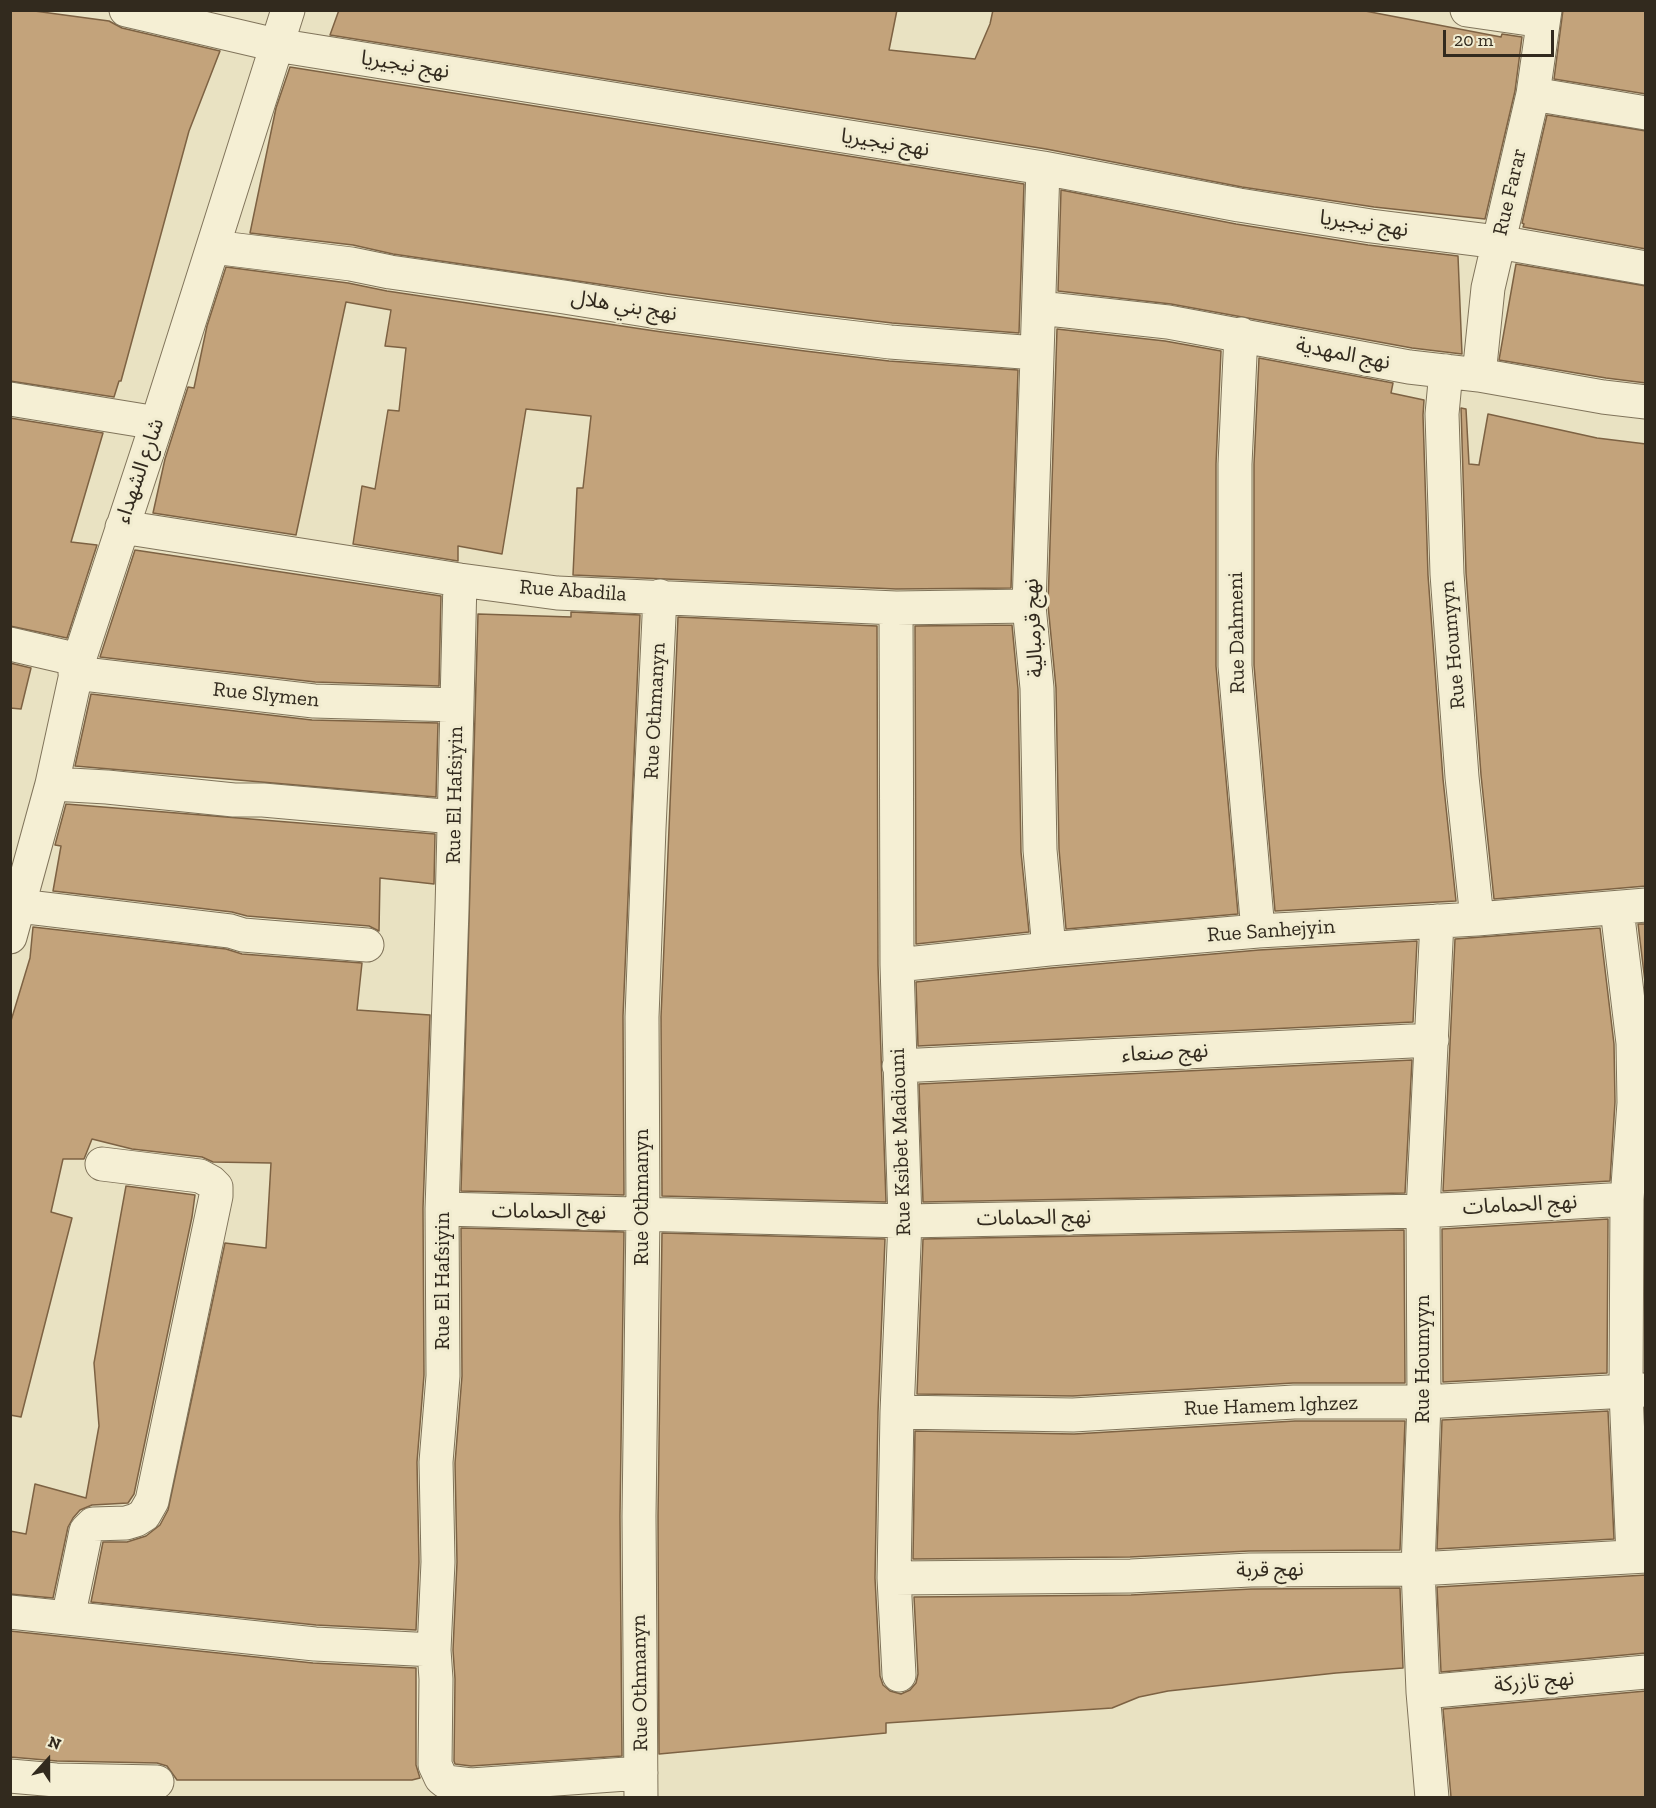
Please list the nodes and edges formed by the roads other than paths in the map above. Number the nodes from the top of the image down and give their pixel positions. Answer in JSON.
{"nodes":[{"id":1,"x":126,"y":10,"type":"edge"},
{"id":2,"x":288,"y":10,"type":"edge"},
{"id":3,"x":1467,"y":10,"type":"edge"},
{"id":4,"x":1544,"y":16,"type":"edge"},
{"id":5,"x":276,"y":45,"type":"junction"},
{"id":6,"x":1533,"y":94,"type":"junction"},
{"id":7,"x":1646,"y":113,"type":"edge"},
{"id":8,"x":1043,"y":168,"type":"junction"},
{"id":9,"x":1498,"y":242,"type":"junction"},
{"id":10,"x":213,"y":247,"type":"junction"},
{"id":11,"x":1646,"y":268,"type":"edge"},
{"id":12,"x":1039,"y":308,"type":"junction"},
{"id":13,"x":1241,"y":334,"type":"junction"},
{"id":14,"x":1036,"y":353,"type":"junction"},
{"id":15,"x":1446,"y":371,"type":"junction"},
{"id":16,"x":1479,"y":375,"type":"junction"},
{"id":17,"x":10,"y":399,"type":"edge"},
{"id":18,"x":1646,"y":402,"type":"edge"},
{"id":19,"x":157,"y":423,"type":"junction"},
{"id":20,"x":122,"y":527,"type":"junction"},
{"id":21,"x":460,"y":580,"type":"junction"},
{"id":22,"x":660,"y":596,"type":"junction"},
{"id":23,"x":1029,"y":606,"type":"junction"},
{"id":24,"x":896,"y":608,"type":"junction"},
{"id":25,"x":10,"y":644,"type":"edge"},
{"id":26,"x":77,"y":666,"type":"junction"},
{"id":27,"x":457,"y":705,"type":"junction"},
{"id":28,"x":52,"y":784,"type":"junction"},
{"id":29,"x":454,"y":818,"type":"junction"},
{"id":30,"x":1631,"y":907,"type":"edge"},
{"id":31,"x":1477,"y":919,"type":"junction"},
{"id":32,"x":1437,"y":921,"type":"junction"},
{"id":33,"x":15,"y":922,"type":"edge"},
{"id":34,"x":1258,"y":931,"type":"junction"},
{"id":35,"x":367,"y":945,"type":"dead end"},
{"id":36,"x":1049,"y":949,"type":"junction"},
{"id":37,"x":897,"y":965,"type":"junction"},
{"id":38,"x":1432,"y":1040,"type":"junction"},
{"id":39,"x":898,"y":1066,"type":"junction"},
{"id":40,"x":102,"y":1164,"type":"dead end"},
{"id":41,"x":1627,"y":1199,"type":"junction"},
{"id":42,"x":442,"y":1209,"type":"junction"},
{"id":43,"x":1423,"y":1211,"type":"junction"},
{"id":44,"x":643,"y":1214,"type":"junction"},
{"id":45,"x":905,"y":1221,"type":"junction"},
{"id":46,"x":1636,"y":1391,"type":"edge"},
{"id":47,"x":1424,"y":1402,"type":"junction"},
{"id":48,"x":897,"y":1412,"type":"junction"},
{"id":49,"x":1639,"y":1556,"type":"edge"},
{"id":50,"x":1418,"y":1569,"type":"junction"},
{"id":51,"x":894,"y":1578,"type":"junction"},
{"id":52,"x":10,"y":1612,"type":"edge"},
{"id":53,"x":68,"y":1618,"type":"junction"},
{"id":54,"x":434,"y":1650,"type":"junction"},
{"id":55,"x":1646,"y":1672,"type":"edge"},
{"id":56,"x":899,"y":1675,"type":"dead end"},
{"id":57,"x":1423,"y":1692,"type":"junction"},
{"id":58,"x":10,"y":1776,"type":"edge"},
{"id":59,"x":157,"y":1782,"type":"dead end"},
{"id":60,"x":641,"y":1785,"type":"edge"},
{"id":61,"x":1432,"y":1797,"type":"edge"}],
"edges":[{"from":1,"to":5,"type":"street","name":"نهج نيجيريا"},
{"from":2,"to":5,"type":"street","name":"شارع الشهداء"},
{"from":3,"to":4,"type":"street"},
{"from":4,"to":6,"type":"street","name":"Rue Farar"},
{"from":5,"to":8,"type":"street","name":"نهج نيجيريا"},
{"from":5,"to":10,"type":"street","name":"شارع الشهداء"},
{"from":6,"to":7,"type":"street"},
{"from":6,"to":9,"type":"street","name":"Rue Farar"},
{"from":8,"to":9,"type":"street","name":"نهج نيجيريا"},
{"from":8,"to":12,"type":"street","name":"نهج قرمبالية"},
{"from":9,"to":11,"type":"street","name":"نهج نيجيريا"},
{"from":9,"to":16,"type":"street","name":"Rue Farar"},
{"from":10,"to":14,"type":"street","name":"نهج بني هلال"},
{"from":10,"to":19,"type":"street","name":"شارع الشهداء"},
{"from":12,"to":13,"type":"street","name":"نهج المهدية"},
{"from":12,"to":14,"type":"street","name":"نهج قرمبالية"},
{"from":13,"to":15,"type":"street","name":"نهج المهدية"},
{"from":13,"to":34,"type":"street","name":"Rue Dahmeni"},
{"from":14,"to":23,"type":"street","name":"نهج قرمبالية"},
{"from":15,"to":16,"type":"street","name":"نهج المهدية"},
{"from":15,"to":31,"type":"street","name":"Rue Houmyyn"},
{"from":16,"to":18,"type":"street","name":"نهج المهدية"},
{"from":17,"to":19,"type":"street"},
{"from":19,"to":20,"type":"street","name":"شارع الشهداء"},
{"from":20,"to":21,"type":"street","name":"Rue Abadila"},
{"from":20,"to":26,"type":"street","name":"شارع الشهداء"},
{"from":21,"to":22,"type":"street","name":"Rue Abadila"},
{"from":21,"to":27,"type":"street","name":"Rue El Hafsiyin"},
{"from":22,"to":24,"type":"street","name":"Rue Abadila"},
{"from":22,"to":44,"type":"street","name":"Rue Othmanyn"},
{"from":23,"to":24,"type":"street","name":"Rue Abadila"},
{"from":23,"to":36,"type":"street","name":"نهج قرمبالية"},
{"from":24,"to":37,"type":"street","name":"Rue Ksibet Madiouni"},
{"from":25,"to":26,"type":"street","name":"Rue Slymen"},
{"from":26,"to":27,"type":"street","name":"Rue Slymen"},
{"from":26,"to":28,"type":"street","name":"شارع الشهداء"},
{"from":27,"to":29,"type":"street","name":"Rue El Hafsiyin"},
{"from":28,"to":29,"type":"street"},
{"from":28,"to":33,"type":"street","name":"شارع الشهداء"},
{"from":29,"to":42,"type":"street","name":"Rue El Hafsiyin"},
{"from":30,"to":31,"type":"street","name":"Rue Sanhejyin"},
{"from":30,"to":41,"type":"street"},
{"from":31,"to":32,"type":"street","name":"Rue Sanhejyin"},
{"from":32,"to":34,"type":"street","name":"Rue Sanhejyin"},
{"from":32,"to":38,"type":"street","name":"Rue Houmyyn"},
{"from":33,"to":35,"type":"street"},
{"from":34,"to":36,"type":"street","name":"Rue Sanhejyin"},
{"from":36,"to":37,"type":"street","name":"Rue Sanhejyin"},
{"from":37,"to":39,"type":"street","name":"Rue Ksibet Madiouni"},
{"from":38,"to":39,"type":"street","name":"نهج صنعاء"},
{"from":38,"to":43,"type":"street","name":"Rue Houmyyn"},
{"from":39,"to":45,"type":"street","name":"Rue Ksibet Madiouni"},
{"from":40,"to":53,"type":"street"},
{"from":41,"to":43,"type":"street","name":"نهج الحمامات"},
{"from":41,"to":46,"type":"street"},
{"from":42,"to":44,"type":"street","name":"نهج الحمامات"},
{"from":42,"to":54,"type":"street","name":"Rue El Hafsiyin"},
{"from":43,"to":45,"type":"street","name":"نهج الحمامات"},
{"from":43,"to":47,"type":"street","name":"Rue Houmyyn"},
{"from":44,"to":45,"type":"street","name":"نهج الحمامات"},
{"from":44,"to":60,"type":"street","name":"Rue Othmanyn"},
{"from":45,"to":48,"type":"street","name":"Rue Ksibet Madiouni"},
{"from":46,"to":47,"type":"street","name":"Rue Hamem lghzez"},
{"from":46,"to":49,"type":"street"},
{"from":47,"to":48,"type":"street","name":"Rue Hamem lghzez"},
{"from":47,"to":50,"type":"street","name":"Rue Houmyyn"},
{"from":48,"to":51,"type":"street","name":"Rue Ksibet Madiouni"},
{"from":49,"to":50,"type":"street","name":"نهج قربة"},
{"from":50,"to":51,"type":"street","name":"نهج قربة"},
{"from":50,"to":57,"type":"street","name":"Rue Houmyyn"},
{"from":51,"to":56,"type":"street","name":"Rue Ksibet Madiouni"},
{"from":52,"to":53,"type":"street"},
{"from":53,"to":54,"type":"street"},
{"from":54,"to":60,"type":"street","name":"Rue El Hafsiyin"},
{"from":55,"to":57,"type":"street","name":"نهج تازركة"},
{"from":57,"to":61,"type":"street","name":"Rue Houmyyn"},
{"from":58,"to":59,"type":"street"}]}
